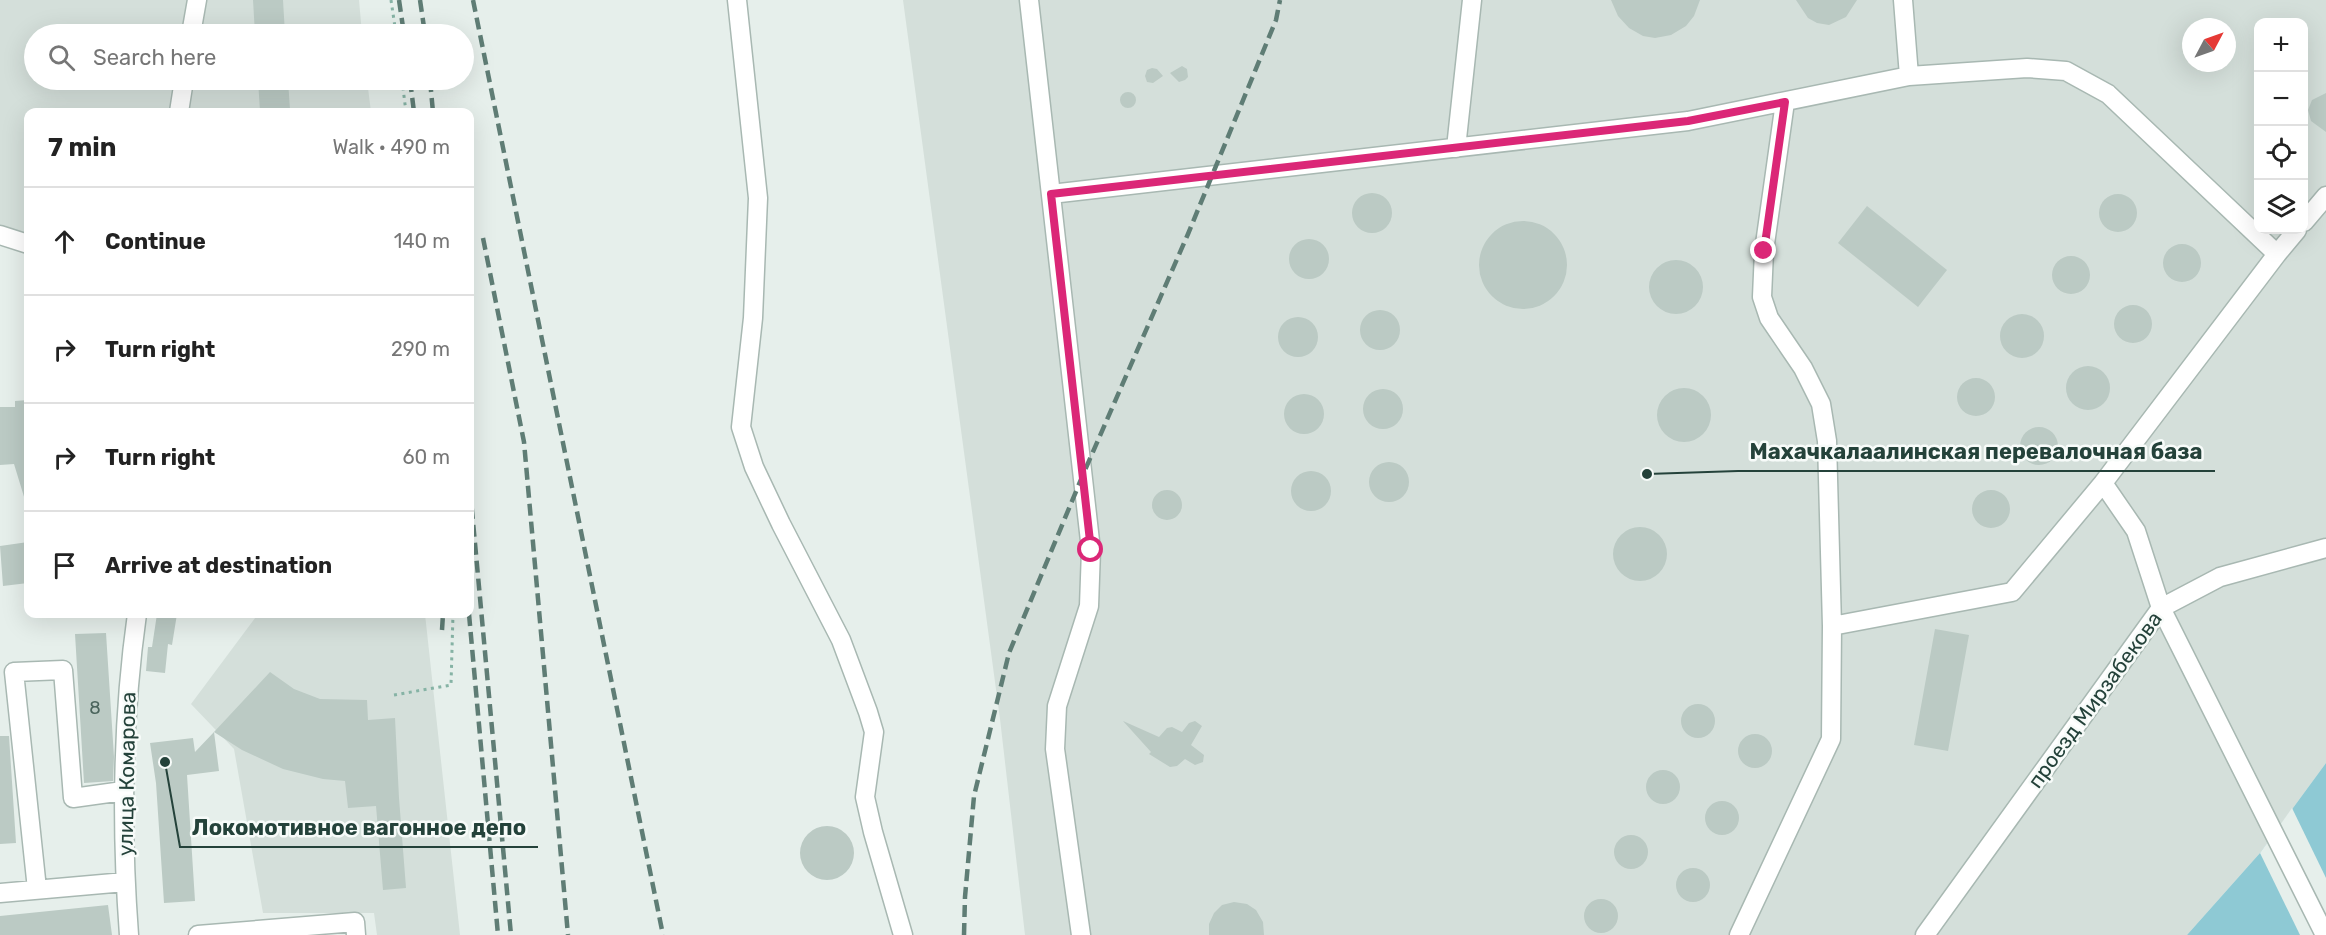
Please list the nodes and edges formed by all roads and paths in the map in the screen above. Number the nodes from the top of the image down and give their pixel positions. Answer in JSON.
{"nodes":[{"id":1,"x":197,"y":0,"type":"edge"},
{"id":2,"x":391,"y":0,"type":"edge"},
{"id":3,"x":737,"y":0,"type":"edge"},
{"id":4,"x":1029,"y":0,"type":"edge"},
{"id":5,"x":1472,"y":0,"type":"edge"},
{"id":6,"x":1903,"y":0,"type":"edge"},
{"id":7,"x":193,"y":24,"type":"edge"},
{"id":8,"x":395,"y":24,"type":"edge"},
{"id":9,"x":1910,"y":76,"type":"junction"},
{"id":10,"x":182,"y":90,"type":"edge"},
{"id":11,"x":403,"y":90,"type":"edge"},
{"id":12,"x":1785,"y":102,"type":"junction"},
{"id":13,"x":180,"y":108,"type":"edge"},
{"id":14,"x":406,"y":108,"type":"edge"},
{"id":15,"x":1456,"y":148,"type":"junction"},
{"id":16,"x":1051,"y":194,"type":"junction"},
{"id":17,"x":2326,"y":196,"type":"edge"},
{"id":18,"x":2308,"y":217,"type":"edge"},
{"id":19,"x":2294,"y":234,"type":"edge"},
{"id":20,"x":0,"y":235,"type":"edge"},
{"id":21,"x":24,"y":243,"type":"edge"},
{"id":22,"x":2277,"y":254,"type":"junction"},
{"id":23,"x":2103,"y":483,"type":"junction"},
{"id":24,"x":2326,"y":549,"type":"edge"},
{"id":25,"x":2161,"y":608,"type":"junction"},
{"id":26,"x":136,"y":618,"type":"edge"},
{"id":27,"x":453,"y":618,"type":"edge"},
{"id":28,"x":1832,"y":626,"type":"junction"},
{"id":29,"x":7,"y":672,"type":"edge"},
{"id":30,"x":394,"y":695,"type":"dead end"},
{"id":31,"x":123,"y":791,"type":"junction"},
{"id":32,"x":125,"y":882,"type":"junction"},
{"id":33,"x":37,"y":889,"type":"junction"},
{"id":34,"x":0,"y":893,"type":"edge"},
{"id":35,"x":129,"y":935,"type":"edge"},
{"id":36,"x":198,"y":935,"type":"edge"},
{"id":37,"x":356,"y":935,"type":"edge"},
{"id":38,"x":903,"y":935,"type":"edge"},
{"id":39,"x":1081,"y":935,"type":"edge"},
{"id":40,"x":1739,"y":935,"type":"edge"},
{"id":41,"x":1925,"y":935,"type":"edge"},
{"id":42,"x":2325,"y":935,"type":"edge"}],
"edges":[{"from":1,"to":7,"type":"street"},
{"from":2,"to":8,"type":"path"},
{"from":3,"to":38,"type":"street"},
{"from":4,"to":16,"type":"street"},
{"from":5,"to":15,"type":"street"},
{"from":6,"to":9,"type":"street"},
{"from":9,"to":12,"type":"street"},
{"from":9,"to":22,"type":"street"},
{"from":10,"to":13,"type":"street"},
{"from":11,"to":14,"type":"path"},
{"from":12,"to":15,"type":"street"},
{"from":12,"to":28,"type":"street"},
{"from":15,"to":16,"type":"street"},
{"from":16,"to":39,"type":"street"},
{"from":17,"to":18,"type":"street"},
{"from":19,"to":22,"type":"street"},
{"from":20,"to":21,"type":"street"},
{"from":22,"to":23,"type":"street"},
{"from":23,"to":25,"type":"street"},
{"from":23,"to":28,"type":"street"},
{"from":24,"to":25,"type":"street","name":"проезд Мирзабекова"},
{"from":25,"to":41,"type":"street","name":"проезд Мирзабекова"},
{"from":25,"to":42,"type":"street"},
{"from":26,"to":31,"type":"street","name":"улица Комарова"},
{"from":27,"to":30,"type":"path"},
{"from":28,"to":40,"type":"street"},
{"from":29,"to":31,"type":"street"},
{"from":29,"to":33,"type":"street"},
{"from":31,"to":32,"type":"street","name":"улица Комарова"},
{"from":32,"to":33,"type":"street"},
{"from":32,"to":35,"type":"street","name":"улица Комарова"},
{"from":33,"to":34,"type":"street"},
{"from":36,"to":37,"type":"street"}]}
